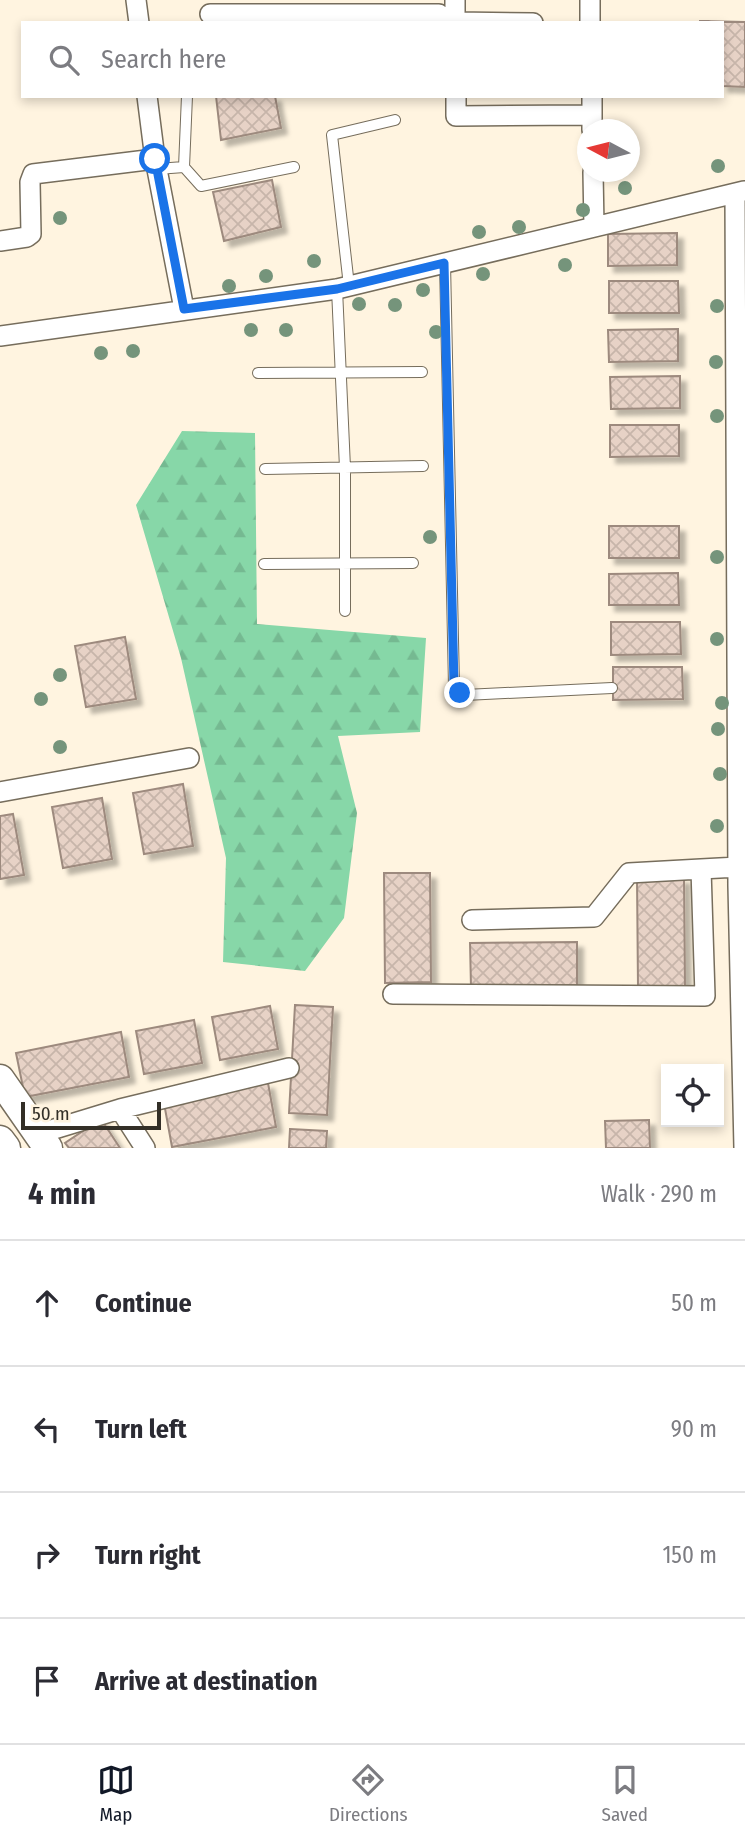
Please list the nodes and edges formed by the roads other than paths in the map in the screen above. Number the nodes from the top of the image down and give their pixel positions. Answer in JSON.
{"nodes":[{"id":1,"x":136,"y":0,"type":"edge"},
{"id":2,"x":456,"y":0,"type":"edge"},
{"id":3,"x":590,"y":0,"type":"edge"},
{"id":4,"x":341,"y":7,"type":"edge"},
{"id":5,"x":210,"y":14,"type":"dead end"},
{"id":6,"x":450,"y":20,"type":"edge"},
{"id":7,"x":139,"y":21,"type":"edge"},
{"id":8,"x":478,"y":21,"type":"edge"},
{"id":9,"x":590,"y":21,"type":"edge"},
{"id":10,"x":148,"y":98,"type":"edge"},
{"id":11,"x":187,"y":98,"type":"edge"},
{"id":12,"x":456,"y":98,"type":"edge"},
{"id":13,"x":592,"y":114,"type":"edge"},
{"id":14,"x":395,"y":120,"type":"dead end"},
{"id":15,"x":156,"y":164,"type":"junction"},
{"id":16,"x":184,"y":167,"type":"junction"},
{"id":17,"x":294,"y":167,"type":"dead end"},
{"id":18,"x":593,"y":182,"type":"edge"},
{"id":19,"x":740,"y":192,"type":"edge"},
{"id":20,"x":594,"y":227,"type":"junction"},
{"id":21,"x":0,"y":241,"type":"edge"},
{"id":22,"x":444,"y":263,"type":"junction"},
{"id":23,"x":343,"y":288,"type":"junction"},
{"id":24,"x":184,"y":309,"type":"junction"},
{"id":25,"x":0,"y":336,"type":"edge"},
{"id":26,"x":341,"y":371,"type":"junction"},
{"id":27,"x":422,"y":372,"type":"dead end"},
{"id":28,"x":258,"y":373,"type":"dead end"},
{"id":29,"x":423,"y":466,"type":"dead end"},
{"id":30,"x":345,"y":468,"type":"junction"},
{"id":31,"x":265,"y":469,"type":"dead end"},
{"id":32,"x":413,"y":563,"type":"dead end"},
{"id":33,"x":264,"y":564,"type":"dead end"},
{"id":34,"x":345,"y":564,"type":"junction"},
{"id":35,"x":345,"y":611,"type":"dead end"},
{"id":36,"x":612,"y":688,"type":"dead end"},
{"id":37,"x":189,"y":758,"type":"dead end"},
{"id":38,"x":0,"y":792,"type":"edge"},
{"id":39,"x":738,"y":867,"type":"junction"},
{"id":40,"x":701,"y":869,"type":"junction"},
{"id":41,"x":472,"y":920,"type":"dead end"},
{"id":42,"x":393,"y":994,"type":"dead end"},
{"id":43,"x":289,"y":1068,"type":"dead end"},
{"id":44,"x":0,"y":1079,"type":"edge"},
{"id":45,"x":120,"y":1109,"type":"junction"},
{"id":46,"x":0,"y":1140,"type":"edge"},
{"id":47,"x":43,"y":1141,"type":"edge"},
{"id":48,"x":6,"y":1148,"type":"edge"},
{"id":49,"x":145,"y":1148,"type":"edge"},
{"id":50,"x":744,"y":1148,"type":"edge"}],
"edges":[{"from":1,"to":7,"type":"street"},
{"from":2,"to":6,"type":"street"},
{"from":3,"to":9,"type":"street"},
{"from":4,"to":5,"type":"street"},
{"from":4,"to":6,"type":"street"},
{"from":6,"to":8,"type":"street"},
{"from":10,"to":15,"type":"street"},
{"from":11,"to":16,"type":"lane"},
{"from":12,"to":13,"type":"street"},
{"from":14,"to":23,"type":"lane"},
{"from":15,"to":16,"type":"lane"},
{"from":15,"to":21,"type":"street"},
{"from":15,"to":24,"type":"street"},
{"from":16,"to":17,"type":"lane"},
{"from":18,"to":20,"type":"street"},
{"from":19,"to":20,"type":"street"},
{"from":19,"to":39,"type":"street"},
{"from":20,"to":22,"type":"street"},
{"from":22,"to":23,"type":"street"},
{"from":22,"to":36,"type":"lane"},
{"from":23,"to":24,"type":"street"},
{"from":23,"to":26,"type":"lane"},
{"from":24,"to":25,"type":"street"},
{"from":26,"to":27,"type":"lane"},
{"from":26,"to":28,"type":"lane"},
{"from":26,"to":30,"type":"lane"},
{"from":29,"to":30,"type":"lane"},
{"from":30,"to":31,"type":"lane"},
{"from":30,"to":34,"type":"lane"},
{"from":32,"to":34,"type":"lane"},
{"from":33,"to":34,"type":"lane"},
{"from":34,"to":35,"type":"lane"},
{"from":37,"to":38,"type":"street"},
{"from":39,"to":40,"type":"street"},
{"from":39,"to":50,"type":"street"},
{"from":40,"to":41,"type":"street"},
{"from":40,"to":42,"type":"street"},
{"from":43,"to":45,"type":"street"},
{"from":44,"to":47,"type":"street"},
{"from":45,"to":47,"type":"street"},
{"from":45,"to":49,"type":"street"},
{"from":46,"to":48,"type":"street"}]}
